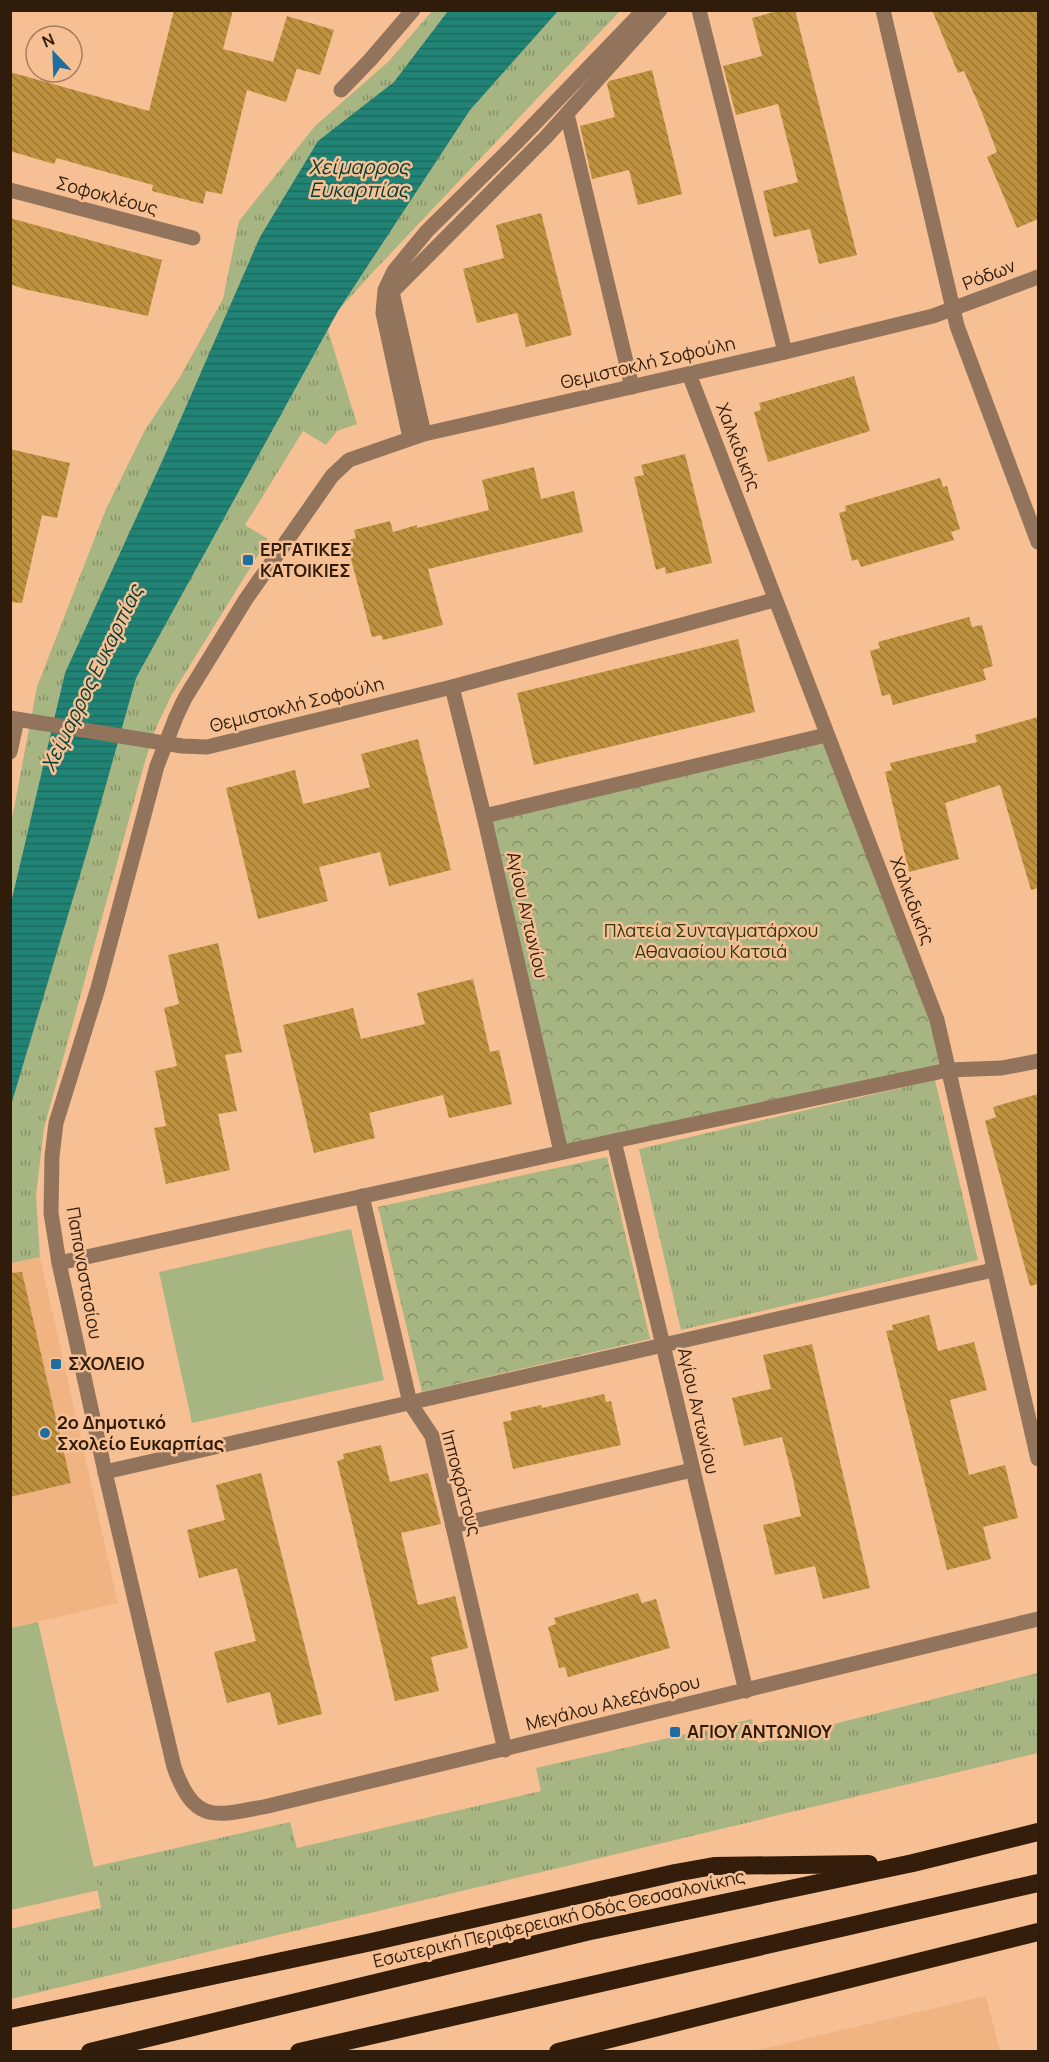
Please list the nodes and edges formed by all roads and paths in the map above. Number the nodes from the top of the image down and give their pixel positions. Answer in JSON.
{"nodes":[{"id":1,"x":413,"y":10,"type":"edge"},
{"id":2,"x":644,"y":10,"type":"edge"},
{"id":3,"x":660,"y":10,"type":"edge"},
{"id":4,"x":699,"y":10,"type":"edge"},
{"id":5,"x":884,"y":10,"type":"edge"},
{"id":6,"x":341,"y":90,"type":"dead end"},
{"id":7,"x":567,"y":114,"type":"junction"},
{"id":8,"x":10,"y":190,"type":"edge"},
{"id":9,"x":193,"y":238,"type":"dead end"},
{"id":10,"x":1038,"y":277,"type":"edge"},
{"id":11,"x":952,"y":309,"type":"junction"},
{"id":12,"x":784,"y":352,"type":"junction"},
{"id":13,"x":689,"y":374,"type":"junction"},
{"id":14,"x":632,"y":387,"type":"junction"},
{"id":15,"x":417,"y":436,"type":"junction"},
{"id":16,"x":1038,"y":542,"type":"edge"},
{"id":17,"x":774,"y":600,"type":"junction"},
{"id":18,"x":452,"y":687,"type":"junction"},
{"id":19,"x":19,"y":720,"type":"edge"},
{"id":20,"x":826,"y":735,"type":"junction"},
{"id":21,"x":165,"y":744,"type":"junction"},
{"id":22,"x":10,"y":752,"type":"edge"},
{"id":23,"x":484,"y":816,"type":"junction"},
{"id":24,"x":1038,"y":1061,"type":"edge"},
{"id":25,"x":948,"y":1070,"type":"junction"},
{"id":26,"x":614,"y":1141,"type":"junction"},
{"id":27,"x":561,"y":1152,"type":"junction"},
{"id":28,"x":362,"y":1196,"type":"junction"},
{"id":29,"x":59,"y":1263,"type":"junction"},
{"id":30,"x":993,"y":1269,"type":"junction"},
{"id":31,"x":662,"y":1345,"type":"junction"},
{"id":32,"x":410,"y":1403,"type":"junction"},
{"id":33,"x":1038,"y":1459,"type":"edge"},
{"id":34,"x":692,"y":1470,"type":"junction"},
{"id":35,"x":105,"y":1472,"type":"junction"},
{"id":36,"x":453,"y":1526,"type":"junction"},
{"id":37,"x":1038,"y":1619,"type":"edge"},
{"id":38,"x":746,"y":1691,"type":"junction"},
{"id":39,"x":505,"y":1750,"type":"junction"},
{"id":40,"x":196,"y":1808,"type":"joint"},
{"id":41,"x":1038,"y":1832,"type":"edge"},
{"id":42,"x":912,"y":1863,"type":"junction"},
{"id":43,"x":1038,"y":1883,"type":"edge"},
{"id":44,"x":1038,"y":1932,"type":"edge"},
{"id":45,"x":10,"y":2019,"type":"edge"},
{"id":46,"x":90,"y":2052,"type":"edge"},
{"id":47,"x":299,"y":2052,"type":"edge"},
{"id":48,"x":558,"y":2052,"type":"edge"}],
"edges":[{"from":1,"to":6,"type":"street"},
{"from":2,"to":15,"type":"street"},
{"from":3,"to":7,"type":"street"},
{"from":4,"to":12,"type":"street"},
{"from":5,"to":11,"type":"street"},
{"from":7,"to":14,"type":"street"},
{"from":7,"to":15,"type":"street"},
{"from":8,"to":9,"type":"street","name":"Σοφοκλέους"},
{"from":10,"to":11,"type":"street","name":"Ρόδων"},
{"from":11,"to":12,"type":"street","name":"Θεμιστοκλή Σοφούλη"},
{"from":11,"to":16,"type":"street"},
{"from":12,"to":13,"type":"street","name":"Θεμιστοκλή Σοφούλη"},
{"from":13,"to":14,"type":"street","name":"Θεμιστοκλή Σοφούλη"},
{"from":13,"to":17,"type":"street","name":"Χαλκιδικής"},
{"from":14,"to":15,"type":"street","name":"Θεμιστοκλή Σοφούλη"},
{"from":15,"to":21,"type":"street","name":"Θεμιστοκλή Σοφούλη"},
{"from":17,"to":18,"type":"street","name":"Θεμιστοκλή Σοφούλη"},
{"from":17,"to":20,"type":"street","name":"Χαλκιδικής"},
{"from":18,"to":21,"type":"street","name":"Θεμιστοκλή Σοφούλη"},
{"from":18,"to":23,"type":"street","name":"Αγίου Αντωνίου"},
{"from":19,"to":21,"type":"street"},
{"from":19,"to":22,"type":"street"},
{"from":20,"to":23,"type":"street"},
{"from":20,"to":25,"type":"street","name":"Χαλκιδικής"},
{"from":21,"to":29,"type":"street","name":"Παπαναστασίου"},
{"from":23,"to":27,"type":"street","name":"Αγίου Αντωνίου"},
{"from":24,"to":25,"type":"street"},
{"from":25,"to":26,"type":"street"},
{"from":25,"to":30,"type":"street","name":"Χαλκιδικής"},
{"from":26,"to":27,"type":"street"},
{"from":26,"to":31,"type":"street","name":"Αγίου Αντωνίου"},
{"from":27,"to":28,"type":"street"},
{"from":28,"to":29,"type":"street"},
{"from":28,"to":32,"type":"street","name":"Ιπποκράτους"},
{"from":29,"to":35,"type":"street","name":"Παπαναστασίου"},
{"from":30,"to":31,"type":"street"},
{"from":30,"to":33,"type":"street","name":"Χαλκιδικής"},
{"from":31,"to":32,"type":"street"},
{"from":31,"to":34,"type":"street","name":"Αγίου Αντωνίου"},
{"from":32,"to":35,"type":"street"},
{"from":32,"to":36,"type":"street","name":"Ιπποκράτους"},
{"from":34,"to":36,"type":"street"},
{"from":34,"to":38,"type":"street","name":"Αγίου Αντωνίου"},
{"from":35,"to":40,"type":"street","name":"Παπαναστασίου"},
{"from":36,"to":39,"type":"street","name":"Ιπποκράτους"},
{"from":37,"to":38,"type":"street","name":"Μεγάλου Αλεξάνδρου"},
{"from":38,"to":39,"type":"street","name":"Μεγάλου Αλεξάνδρου"},
{"from":39,"to":40,"type":"street","name":"Μεγάλου Αλεξάνδρου"},
{"from":41,"to":42,"type":"highway","name":"Εσωτερική Περιφερειακή Οδός Θεσσαλονίκης"},
{"from":42,"to":45,"type":"highway"},
{"from":42,"to":46,"type":"highway","name":"Εσωτερική Περιφερειακή Οδός Θεσσαλονίκης"},
{"from":43,"to":47,"type":"highway"},
{"from":44,"to":48,"type":"highway"}]}
